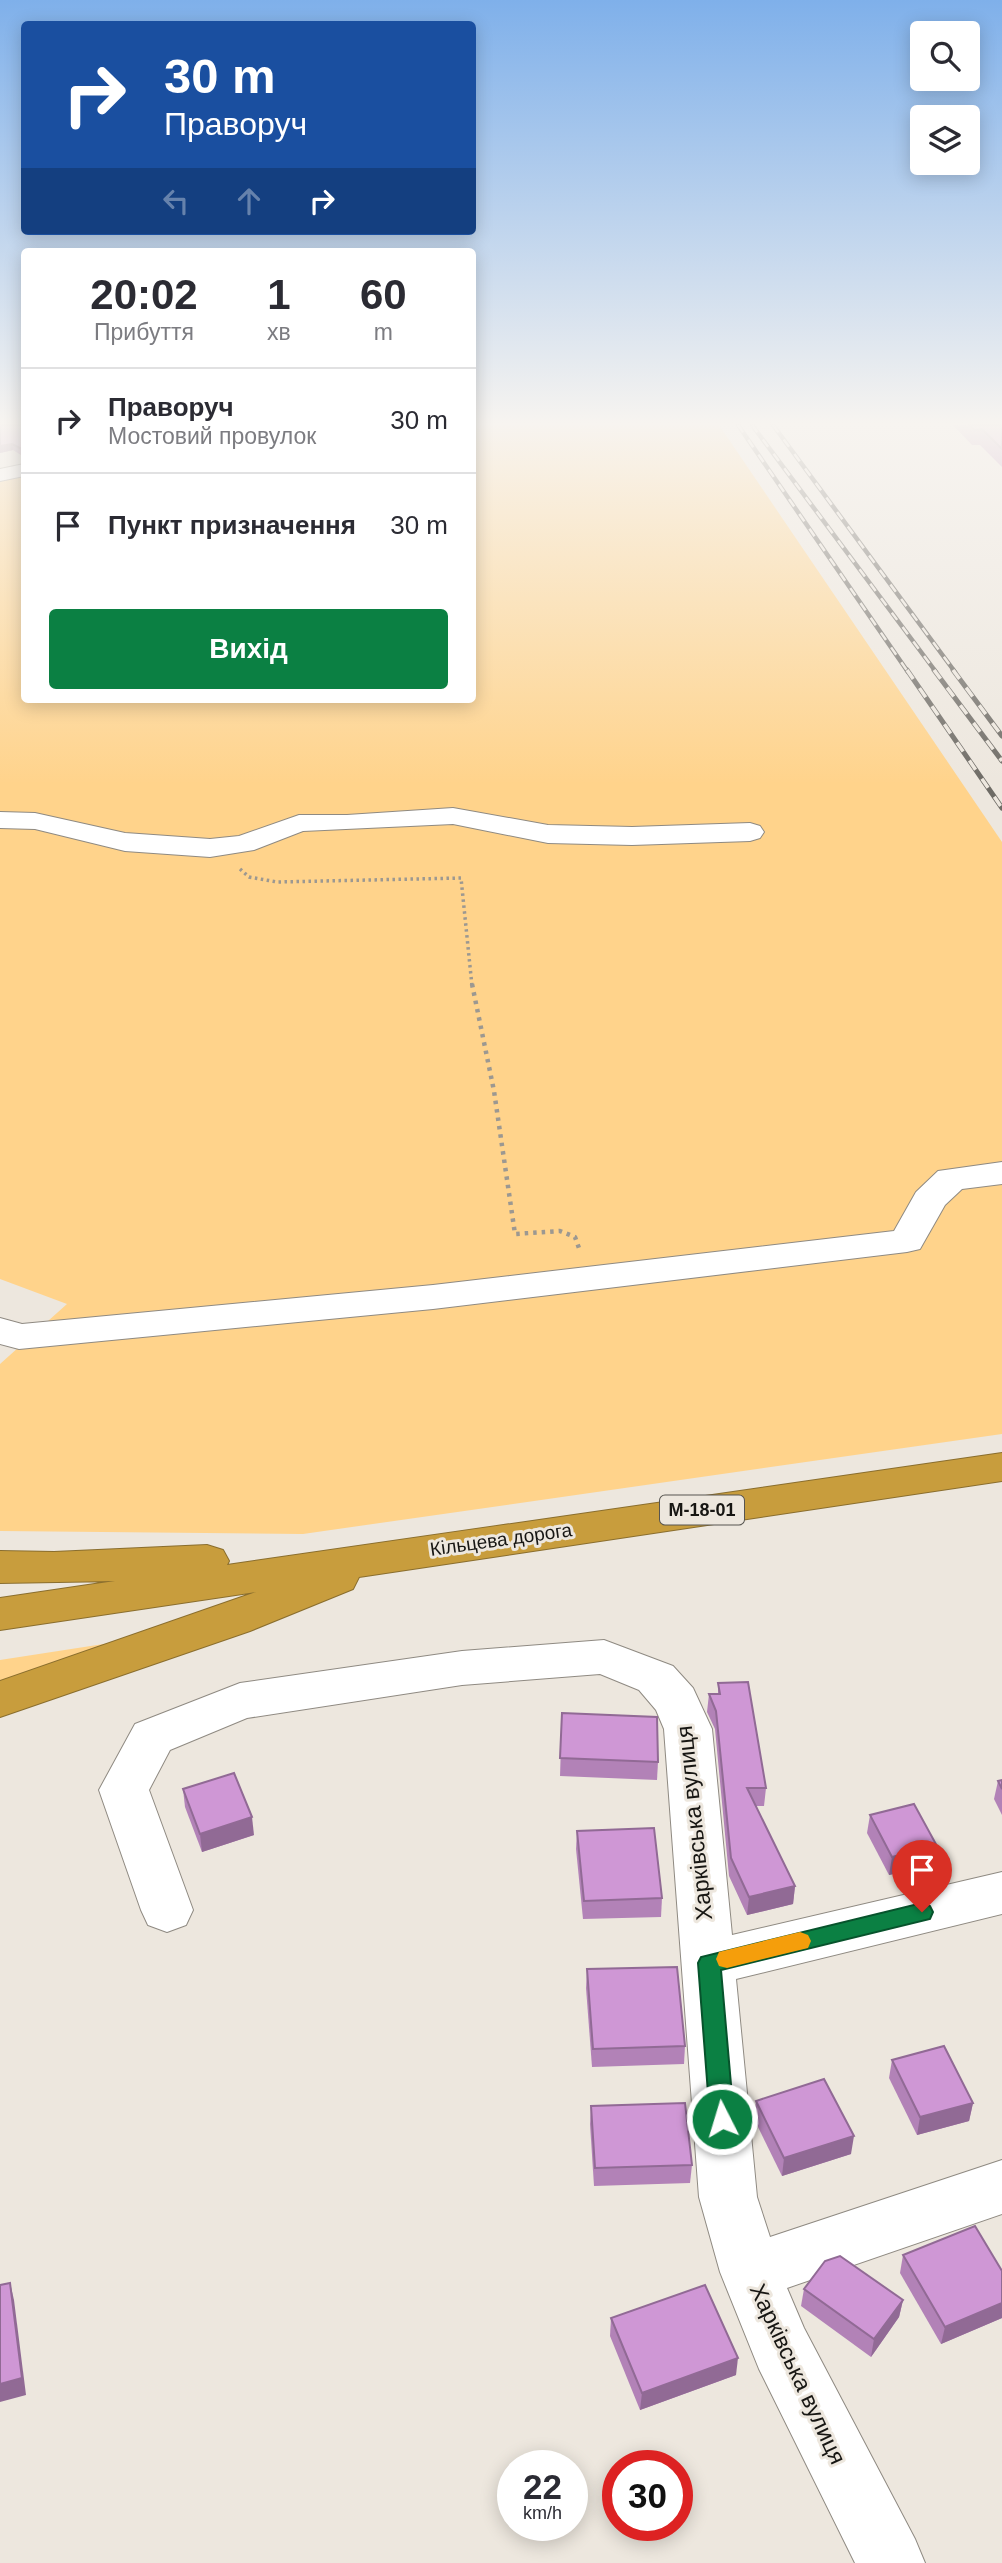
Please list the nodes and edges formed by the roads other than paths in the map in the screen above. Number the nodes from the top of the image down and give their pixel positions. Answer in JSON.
{"nodes":[{"id":1,"x":1,"y":824,"type":"edge"},
{"id":2,"x":750,"y":832,"type":"dead end"},
{"id":3,"x":1002,"y":1173,"type":"edge"},
{"id":4,"x":0,"y":1330,"type":"edge"},
{"id":5,"x":1002,"y":1467,"type":"edge"},
{"id":6,"x":401,"y":1553,"type":"junction"},
{"id":7,"x":0,"y":1567,"type":"edge"},
{"id":8,"x":0,"y":1614,"type":"edge"},
{"id":9,"x":0,"y":1699,"type":"edge"},
{"id":10,"x":1002,"y":1893,"type":"edge"},
{"id":11,"x":167,"y":1910,"type":"dead end"},
{"id":12,"x":709,"y":1963,"type":"junction"},
{"id":13,"x":1002,"y":2187,"type":"edge"},
{"id":14,"x":750,"y":2272,"type":"junction"},
{"id":15,"x":891,"y":2563,"type":"edge"}],
"edges":[{"from":1,"to":2,"type":"street"},
{"from":3,"to":4,"type":"street"},
{"from":5,"to":6,"type":"highway","name":"Кільцева дорога","number":"М-18-01"},
{"from":6,"to":7,"type":"highway","number":"М-18-01"},
{"from":6,"to":8,"type":"highway","name":"Кільцева дорога","number":"М-18-01"},
{"from":6,"to":9,"type":"highway","number":"М-18-01"},
{"from":10,"to":12,"type":"street"},
{"from":11,"to":12,"type":"street","name":"Харківська вулиця"},
{"from":12,"to":14,"type":"street","name":"Харківська вулиця"},
{"from":13,"to":14,"type":"street"},
{"from":14,"to":15,"type":"street","name":"Харківська вулиця"}]}
